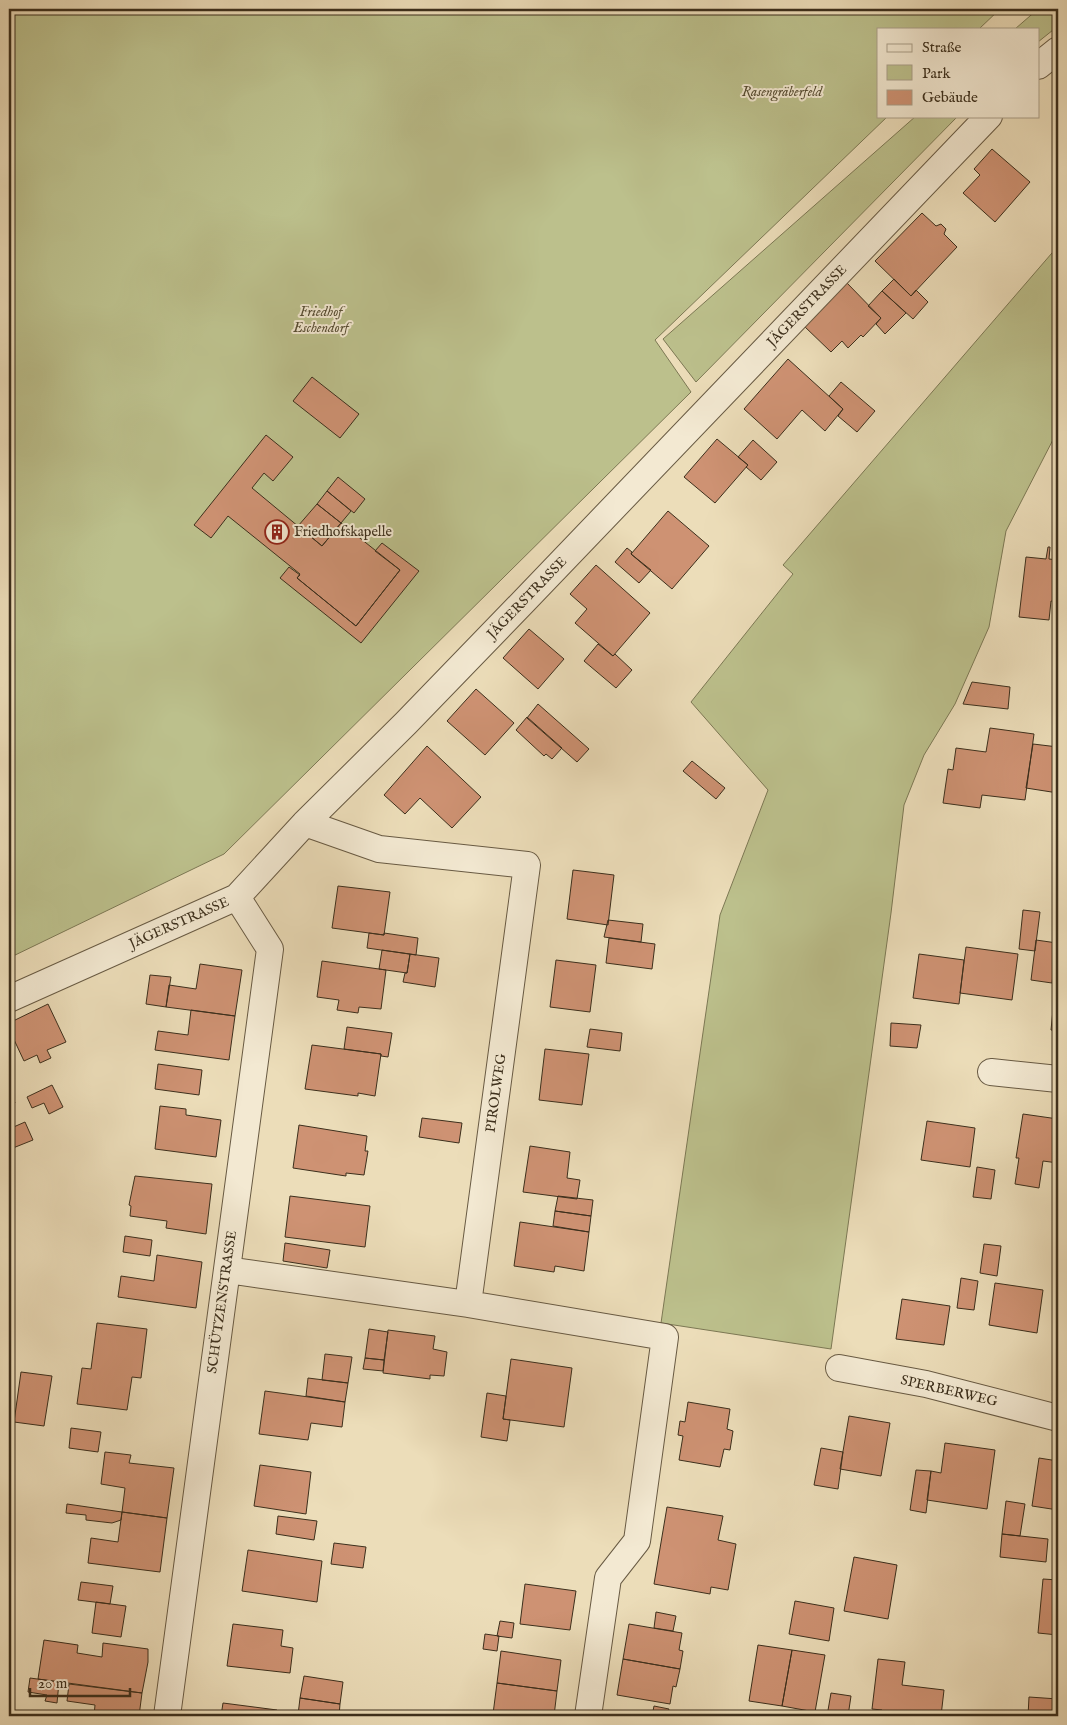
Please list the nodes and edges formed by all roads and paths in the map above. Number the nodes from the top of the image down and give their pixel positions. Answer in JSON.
{"nodes":[{"id":1,"x":1058,"y":50,"type":"edge"},
{"id":2,"x":1040,"y":64,"type":"edge"},
{"id":3,"x":987,"y":118,"type":"edge"},
{"id":4,"x":306,"y":823,"type":"junction"},
{"id":5,"x":237,"y":897,"type":"junction"},
{"id":6,"x":9,"y":999,"type":"edge"},
{"id":7,"x":991,"y":1072,"type":"dead end"},
{"id":8,"x":1058,"y":1079,"type":"edge"},
{"id":9,"x":226,"y":1270,"type":"junction"},
{"id":10,"x":468,"y":1304,"type":"junction"},
{"id":11,"x":839,"y":1368,"type":"dead end"},
{"id":12,"x":1058,"y":1418,"type":"edge"},
{"id":13,"x":167,"y":1716,"type":"edge"},
{"id":14,"x":588,"y":1716,"type":"edge"}],
"edges":[{"from":1,"to":2,"type":"street"},
{"from":3,"to":4,"type":"street","name":"JÄGERSTRASSE"},
{"from":4,"to":5,"type":"street","name":"JÄGERSTRASSE"},
{"from":4,"to":10,"type":"street","name":"PIROLWEG"},
{"from":5,"to":6,"type":"street","name":"JÄGERSTRASSE"},
{"from":5,"to":9,"type":"street","name":"SCHÜTZENSTRASSE"},
{"from":7,"to":8,"type":"street"},
{"from":9,"to":10,"type":"street"},
{"from":9,"to":13,"type":"street","name":"SCHÜTZENSTRASSE"},
{"from":10,"to":14,"type":"street"},
{"from":11,"to":12,"type":"street","name":"SPERBERWEG"}]}
